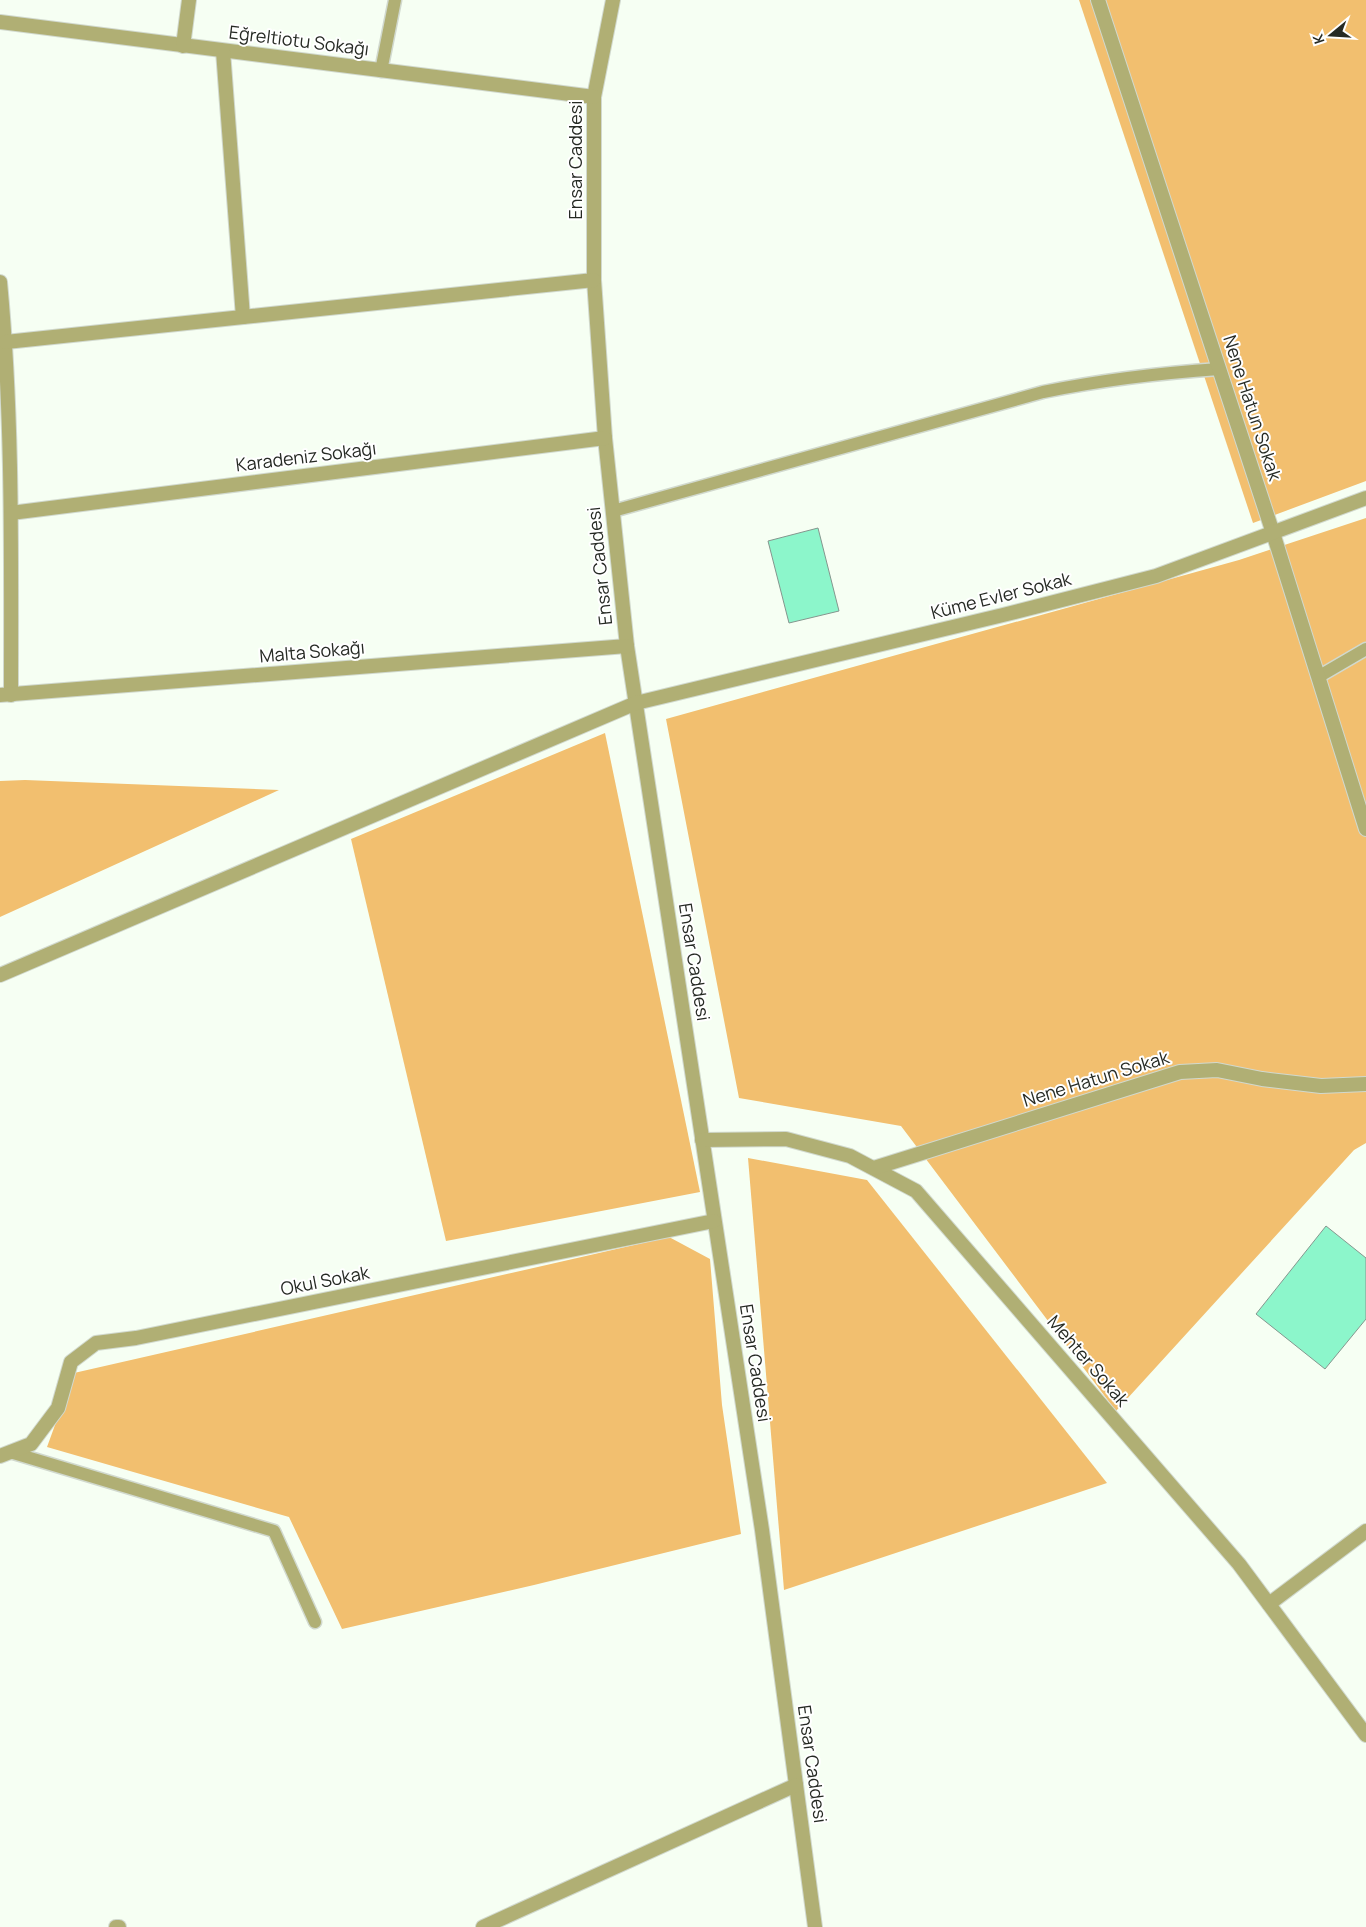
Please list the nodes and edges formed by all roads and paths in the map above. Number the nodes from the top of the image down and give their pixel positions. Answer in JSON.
{"nodes":[{"id":1,"x":188,"y":0,"type":"edge"},
{"id":2,"x":395,"y":0,"type":"edge"},
{"id":3,"x":613,"y":0,"type":"edge"},
{"id":4,"x":1098,"y":0,"type":"edge"},
{"id":5,"x":0,"y":22,"type":"edge"},
{"id":6,"x":183,"y":46,"type":"junction"},
{"id":7,"x":224,"y":51,"type":"junction"},
{"id":8,"x":381,"y":71,"type":"junction"},
{"id":9,"x":594,"y":97,"type":"junction"},
{"id":10,"x":594,"y":280,"type":"junction"},
{"id":11,"x":0,"y":282,"type":"edge"},
{"id":12,"x":243,"y":317,"type":"junction"},
{"id":13,"x":6,"y":342,"type":"junction"},
{"id":14,"x":1220,"y":369,"type":"junction"},
{"id":15,"x":605,"y":438,"type":"junction"},
{"id":16,"x":5,"y":481,"type":"edge"},
{"id":17,"x":1366,"y":498,"type":"edge"},
{"id":18,"x":613,"y":511,"type":"junction"},
{"id":19,"x":11,"y":512,"type":"junction"},
{"id":20,"x":1273,"y":533,"type":"junction"},
{"id":21,"x":627,"y":646,"type":"junction"},
{"id":22,"x":1366,"y":649,"type":"edge"},
{"id":23,"x":1318,"y":677,"type":"junction"},
{"id":24,"x":5,"y":695,"type":"edge"},
{"id":25,"x":636,"y":703,"type":"junction"},
{"id":26,"x":1366,"y":829,"type":"edge"},
{"id":27,"x":0,"y":975,"type":"edge"},
{"id":28,"x":1366,"y":1084,"type":"edge"},
{"id":29,"x":702,"y":1140,"type":"junction"},
{"id":30,"x":874,"y":1168,"type":"junction"},
{"id":31,"x":714,"y":1221,"type":"junction"},
{"id":32,"x":5,"y":1454,"type":"edge"},
{"id":33,"x":1366,"y":1531,"type":"edge"},
{"id":34,"x":1269,"y":1604,"type":"junction"},
{"id":35,"x":315,"y":1622,"type":"dead end"},
{"id":36,"x":1366,"y":1735,"type":"edge"},
{"id":37,"x":796,"y":1785,"type":"junction"},
{"id":38,"x":483,"y":1927,"type":"edge"},
{"id":39,"x":815,"y":1927,"type":"edge"}],
"edges":[{"from":1,"to":6,"type":"street"},
{"from":2,"to":8,"type":"lane"},
{"from":3,"to":9,"type":"street","name":"Ensar Caddesi"},
{"from":4,"to":14,"type":"street","name":"Nene Hatun Sokak"},
{"from":5,"to":6,"type":"street","name":"Eğreltiotu Sokağı"},
{"from":6,"to":7,"type":"street","name":"Eğreltiotu Sokağı"},
{"from":7,"to":8,"type":"street","name":"Eğreltiotu Sokağı"},
{"from":7,"to":12,"type":"street"},
{"from":8,"to":9,"type":"street","name":"Eğreltiotu Sokağı"},
{"from":9,"to":10,"type":"street","name":"Ensar Caddesi"},
{"from":10,"to":12,"type":"street"},
{"from":10,"to":15,"type":"street","name":"Ensar Caddesi"},
{"from":11,"to":13,"type":"street"},
{"from":12,"to":13,"type":"street"},
{"from":13,"to":16,"type":"street"},
{"from":14,"to":18,"type":"lane"},
{"from":14,"to":20,"type":"street","name":"Nene Hatun Sokak"},
{"from":15,"to":18,"type":"street","name":"Ensar Caddesi"},
{"from":15,"to":19,"type":"street","name":"Karadeniz Sokağı"},
{"from":16,"to":19,"type":"street"},
{"from":17,"to":20,"type":"street","name":"Küme Evler Sokak"},
{"from":18,"to":21,"type":"street","name":"Ensar Caddesi"},
{"from":19,"to":24,"type":"street"},
{"from":20,"to":23,"type":"street","name":"Nene Hatun Sokak"},
{"from":20,"to":25,"type":"street","name":"Küme Evler Sokak"},
{"from":21,"to":24,"type":"street","name":"Malta Sokağı"},
{"from":21,"to":25,"type":"street","name":"Ensar Caddesi"},
{"from":22,"to":23,"type":"lane"},
{"from":23,"to":26,"type":"street","name":"Nene Hatun Sokak"},
{"from":25,"to":27,"type":"street","name":"Küme Evler Sokak"},
{"from":25,"to":29,"type":"street","name":"Ensar Caddesi"},
{"from":28,"to":30,"type":"street","name":"Nene Hatun Sokak"},
{"from":29,"to":30,"type":"street","name":"Mehter Sokak"},
{"from":29,"to":31,"type":"street","name":"Ensar Caddesi"},
{"from":30,"to":34,"type":"street","name":"Mehter Sokak"},
{"from":31,"to":32,"type":"street","name":"Okul Sokak"},
{"from":31,"to":37,"type":"street","name":"Ensar Caddesi"},
{"from":32,"to":35,"type":"lane"},
{"from":33,"to":34,"type":"street"},
{"from":34,"to":36,"type":"street","name":"Mehter Sokak"},
{"from":37,"to":38,"type":"street"},
{"from":37,"to":39,"type":"street","name":"Ensar Caddesi"}]}
